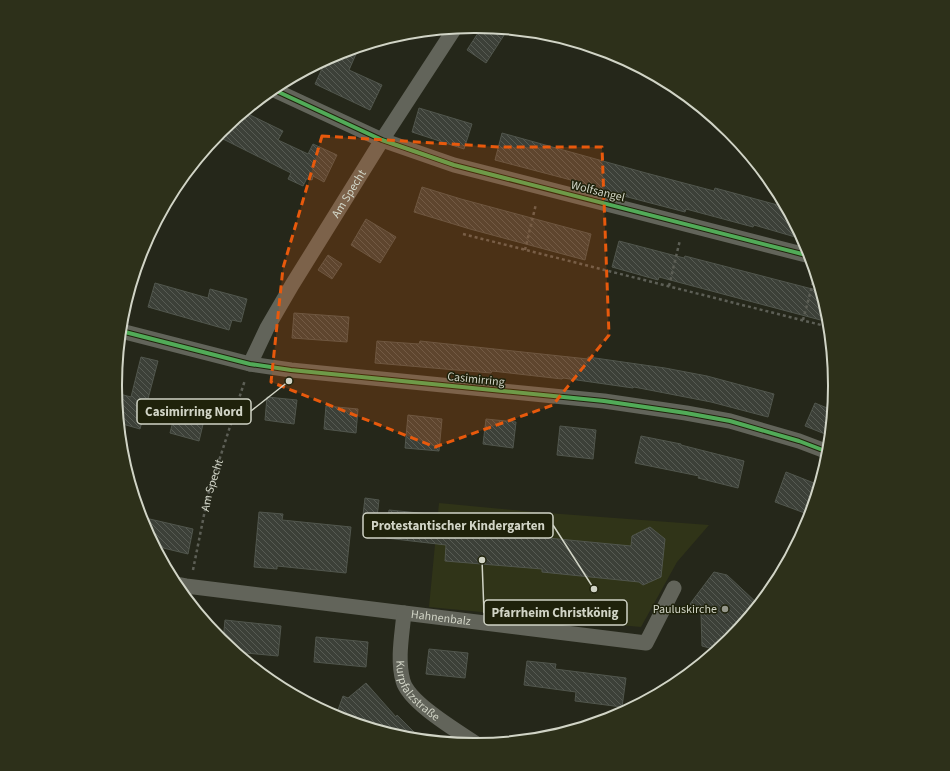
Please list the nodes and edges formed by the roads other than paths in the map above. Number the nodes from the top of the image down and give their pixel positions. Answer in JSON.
{"nodes":[{"id":1,"x":451,"y":34,"type":"edge"},
{"id":2,"x":279,"y":92,"type":"edge"},
{"id":3,"x":382,"y":140,"type":"junction"},
{"id":4,"x":802,"y":254,"type":"edge"},
{"id":5,"x":127,"y":333,"type":"edge"},
{"id":6,"x":249,"y":370,"type":"junction"},
{"id":7,"x":822,"y":450,"type":"edge"},
{"id":8,"x":185,"y":586,"type":"edge"},
{"id":9,"x":674,"y":588,"type":"dead end"},
{"id":10,"x":404,"y":613,"type":"junction"},
{"id":11,"x":467,"y":738,"type":"edge"}],
"edges":[{"from":1,"to":3,"type":"street","name":"Am Specht"},
{"from":2,"to":3,"type":"street","name":"Wolfsangel"},
{"from":3,"to":4,"type":"street","name":"Wolfsangel"},
{"from":3,"to":6,"type":"street","name":"Am Specht"},
{"from":5,"to":6,"type":"street","name":"Casimirring"},
{"from":6,"to":7,"type":"street","name":"Casimirring"},
{"from":8,"to":10,"type":"street","name":"Hahnenbalz"},
{"from":9,"to":10,"type":"street","name":"Hahnenbalz"},
{"from":10,"to":11,"type":"street","name":"Kurpfalzstraße"}]}
